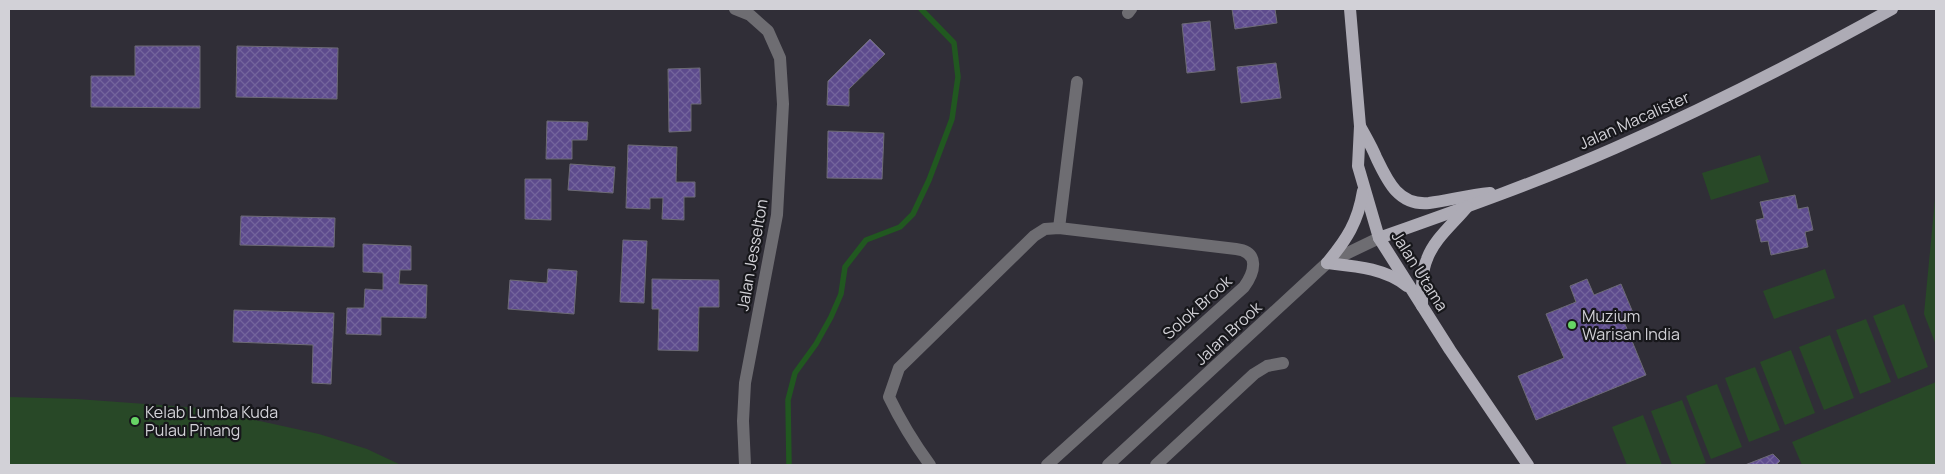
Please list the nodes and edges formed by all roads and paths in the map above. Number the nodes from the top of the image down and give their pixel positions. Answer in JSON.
{"nodes":[{"id":1,"x":735,"y":9,"type":"edge"},
{"id":2,"x":1350,"y":9,"type":"edge"},
{"id":3,"x":1892,"y":9,"type":"edge"},
{"id":4,"x":1077,"y":82,"type":"dead end"},
{"id":5,"x":1360,"y":126,"type":"junction"},
{"id":6,"x":1364,"y":187,"type":"junction"},
{"id":7,"x":1505,"y":192,"type":"junction"},
{"id":8,"x":1467,"y":207,"type":"junction"},
{"id":9,"x":1059,"y":228,"type":"junction"},
{"id":10,"x":1379,"y":238,"type":"junction"},
{"id":11,"x":1327,"y":264,"type":"junction"},
{"id":12,"x":1411,"y":289,"type":"junction"},
{"id":13,"x":1422,"y":306,"type":"junction"},
{"id":14,"x":1283,"y":363,"type":"dead end"},
{"id":15,"x":745,"y":465,"type":"edge"},
{"id":16,"x":930,"y":465,"type":"edge"},
{"id":17,"x":1047,"y":465,"type":"edge"},
{"id":18,"x":1108,"y":465,"type":"edge"},
{"id":19,"x":1156,"y":465,"type":"edge"},
{"id":20,"x":1528,"y":465,"type":"edge"}],
"edges":[{"from":1,"to":15,"type":"street","name":"Jalan Jesselton"},
{"from":2,"to":5,"type":"main road","name":"Jalan Utama"},
{"from":3,"to":7,"type":"main road","name":"Jalan Macalister"},
{"from":4,"to":9,"type":"street"},
{"from":5,"to":6,"type":"main road","name":"Jalan Utama"},
{"from":5,"to":7,"type":"main road"},
{"from":6,"to":10,"type":"main road","name":"Jalan Utama"},
{"from":6,"to":11,"type":"main road"},
{"from":7,"to":8,"type":"main road","name":"Jalan Macalister"},
{"from":8,"to":10,"type":"main road","name":"Jalan Macalister"},
{"from":8,"to":13,"type":"main road"},
{"from":9,"to":16,"type":"street","name":"Solok Brook"},
{"from":9,"to":17,"type":"street","name":"Solok Brook"},
{"from":10,"to":11,"type":"street","name":"Jalan Brook"},
{"from":10,"to":12,"type":"main road","name":"Jalan Utama"},
{"from":11,"to":12,"type":"main road"},
{"from":11,"to":18,"type":"street","name":"Jalan Brook"},
{"from":12,"to":13,"type":"main road","name":"Jalan Utama"},
{"from":13,"to":20,"type":"main road","name":"Jalan Utama"},
{"from":14,"to":19,"type":"street"}]}
